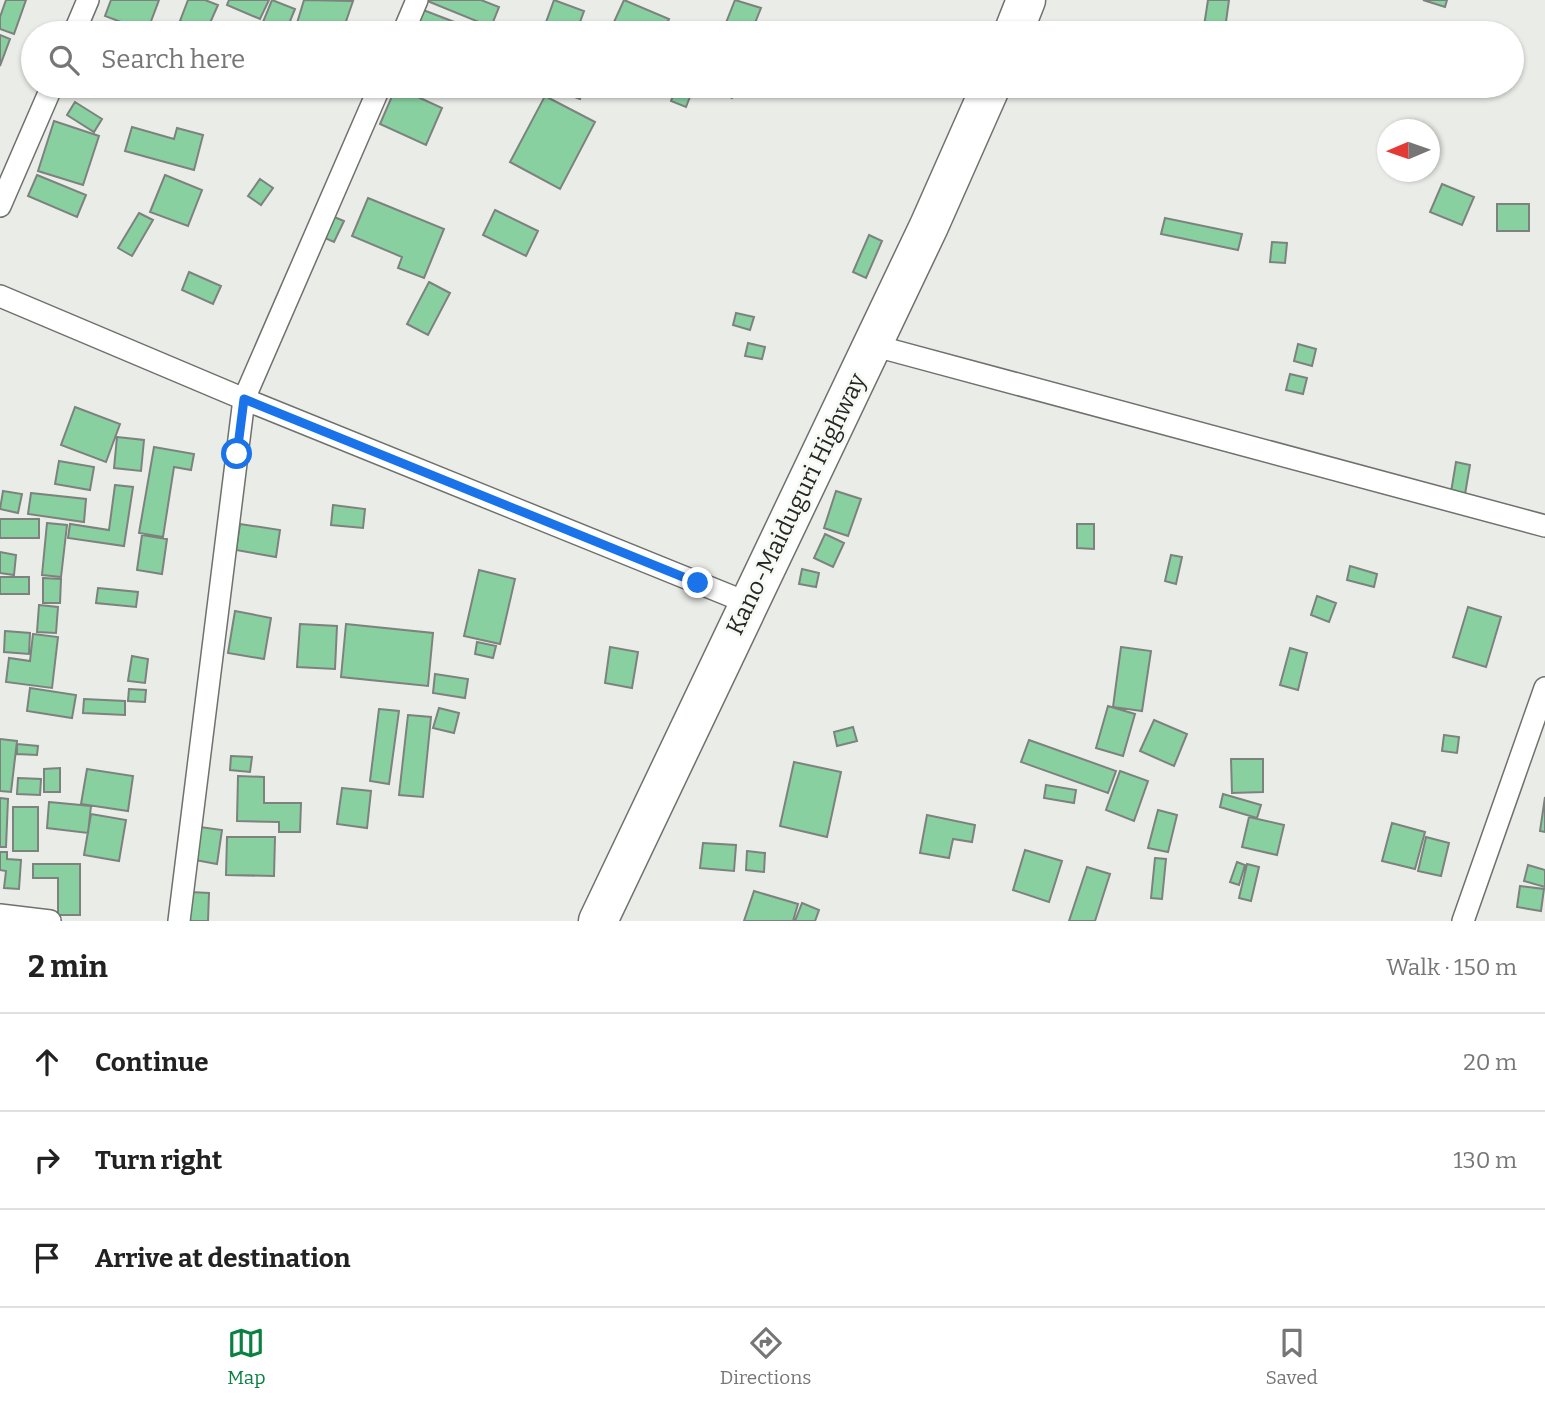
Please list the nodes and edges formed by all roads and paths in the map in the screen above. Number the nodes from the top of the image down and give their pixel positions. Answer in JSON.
{"nodes":[{"id":1,"x":88,"y":0,"type":"edge"},
{"id":2,"x":418,"y":0,"type":"edge"},
{"id":3,"x":1026,"y":0,"type":"edge"},
{"id":4,"x":79,"y":21,"type":"edge"},
{"id":5,"x":408,"y":21,"type":"edge"},
{"id":6,"x":1018,"y":21,"type":"edge"},
{"id":7,"x":47,"y":98,"type":"edge"},
{"id":8,"x":375,"y":98,"type":"edge"},
{"id":9,"x":985,"y":98,"type":"edge"},
{"id":10,"x":0,"y":206,"type":"edge"},
{"id":11,"x":0,"y":296,"type":"edge"},
{"id":12,"x":872,"y":345,"type":"junction"},
{"id":13,"x":244,"y":399,"type":"junction"},
{"id":14,"x":1545,"y":526,"type":"edge"},
{"id":15,"x":748,"y":603,"type":"junction"},
{"id":16,"x":1545,"y":688,"type":"edge"},
{"id":17,"x":0,"y":915,"type":"edge"},
{"id":18,"x":50,"y":921,"type":"edge"},
{"id":19,"x":179,"y":921,"type":"edge"},
{"id":20,"x":598,"y":921,"type":"edge"},
{"id":21,"x":1463,"y":921,"type":"edge"}],
"edges":[{"from":1,"to":4,"type":"street"},
{"from":2,"to":5,"type":"street"},
{"from":3,"to":6,"type":"highway"},
{"from":7,"to":10,"type":"street"},
{"from":8,"to":13,"type":"street"},
{"from":9,"to":12,"type":"highway","name":"Kano-Maiduguri Highway"},
{"from":11,"to":13,"type":"street"},
{"from":12,"to":14,"type":"street"},
{"from":12,"to":15,"type":"highway","name":"Kano-Maiduguri Highway"},
{"from":13,"to":15,"type":"street"},
{"from":13,"to":19,"type":"street"},
{"from":15,"to":20,"type":"highway","name":"Kano-Maiduguri Highway"},
{"from":16,"to":21,"type":"street"},
{"from":17,"to":18,"type":"street"}]}
